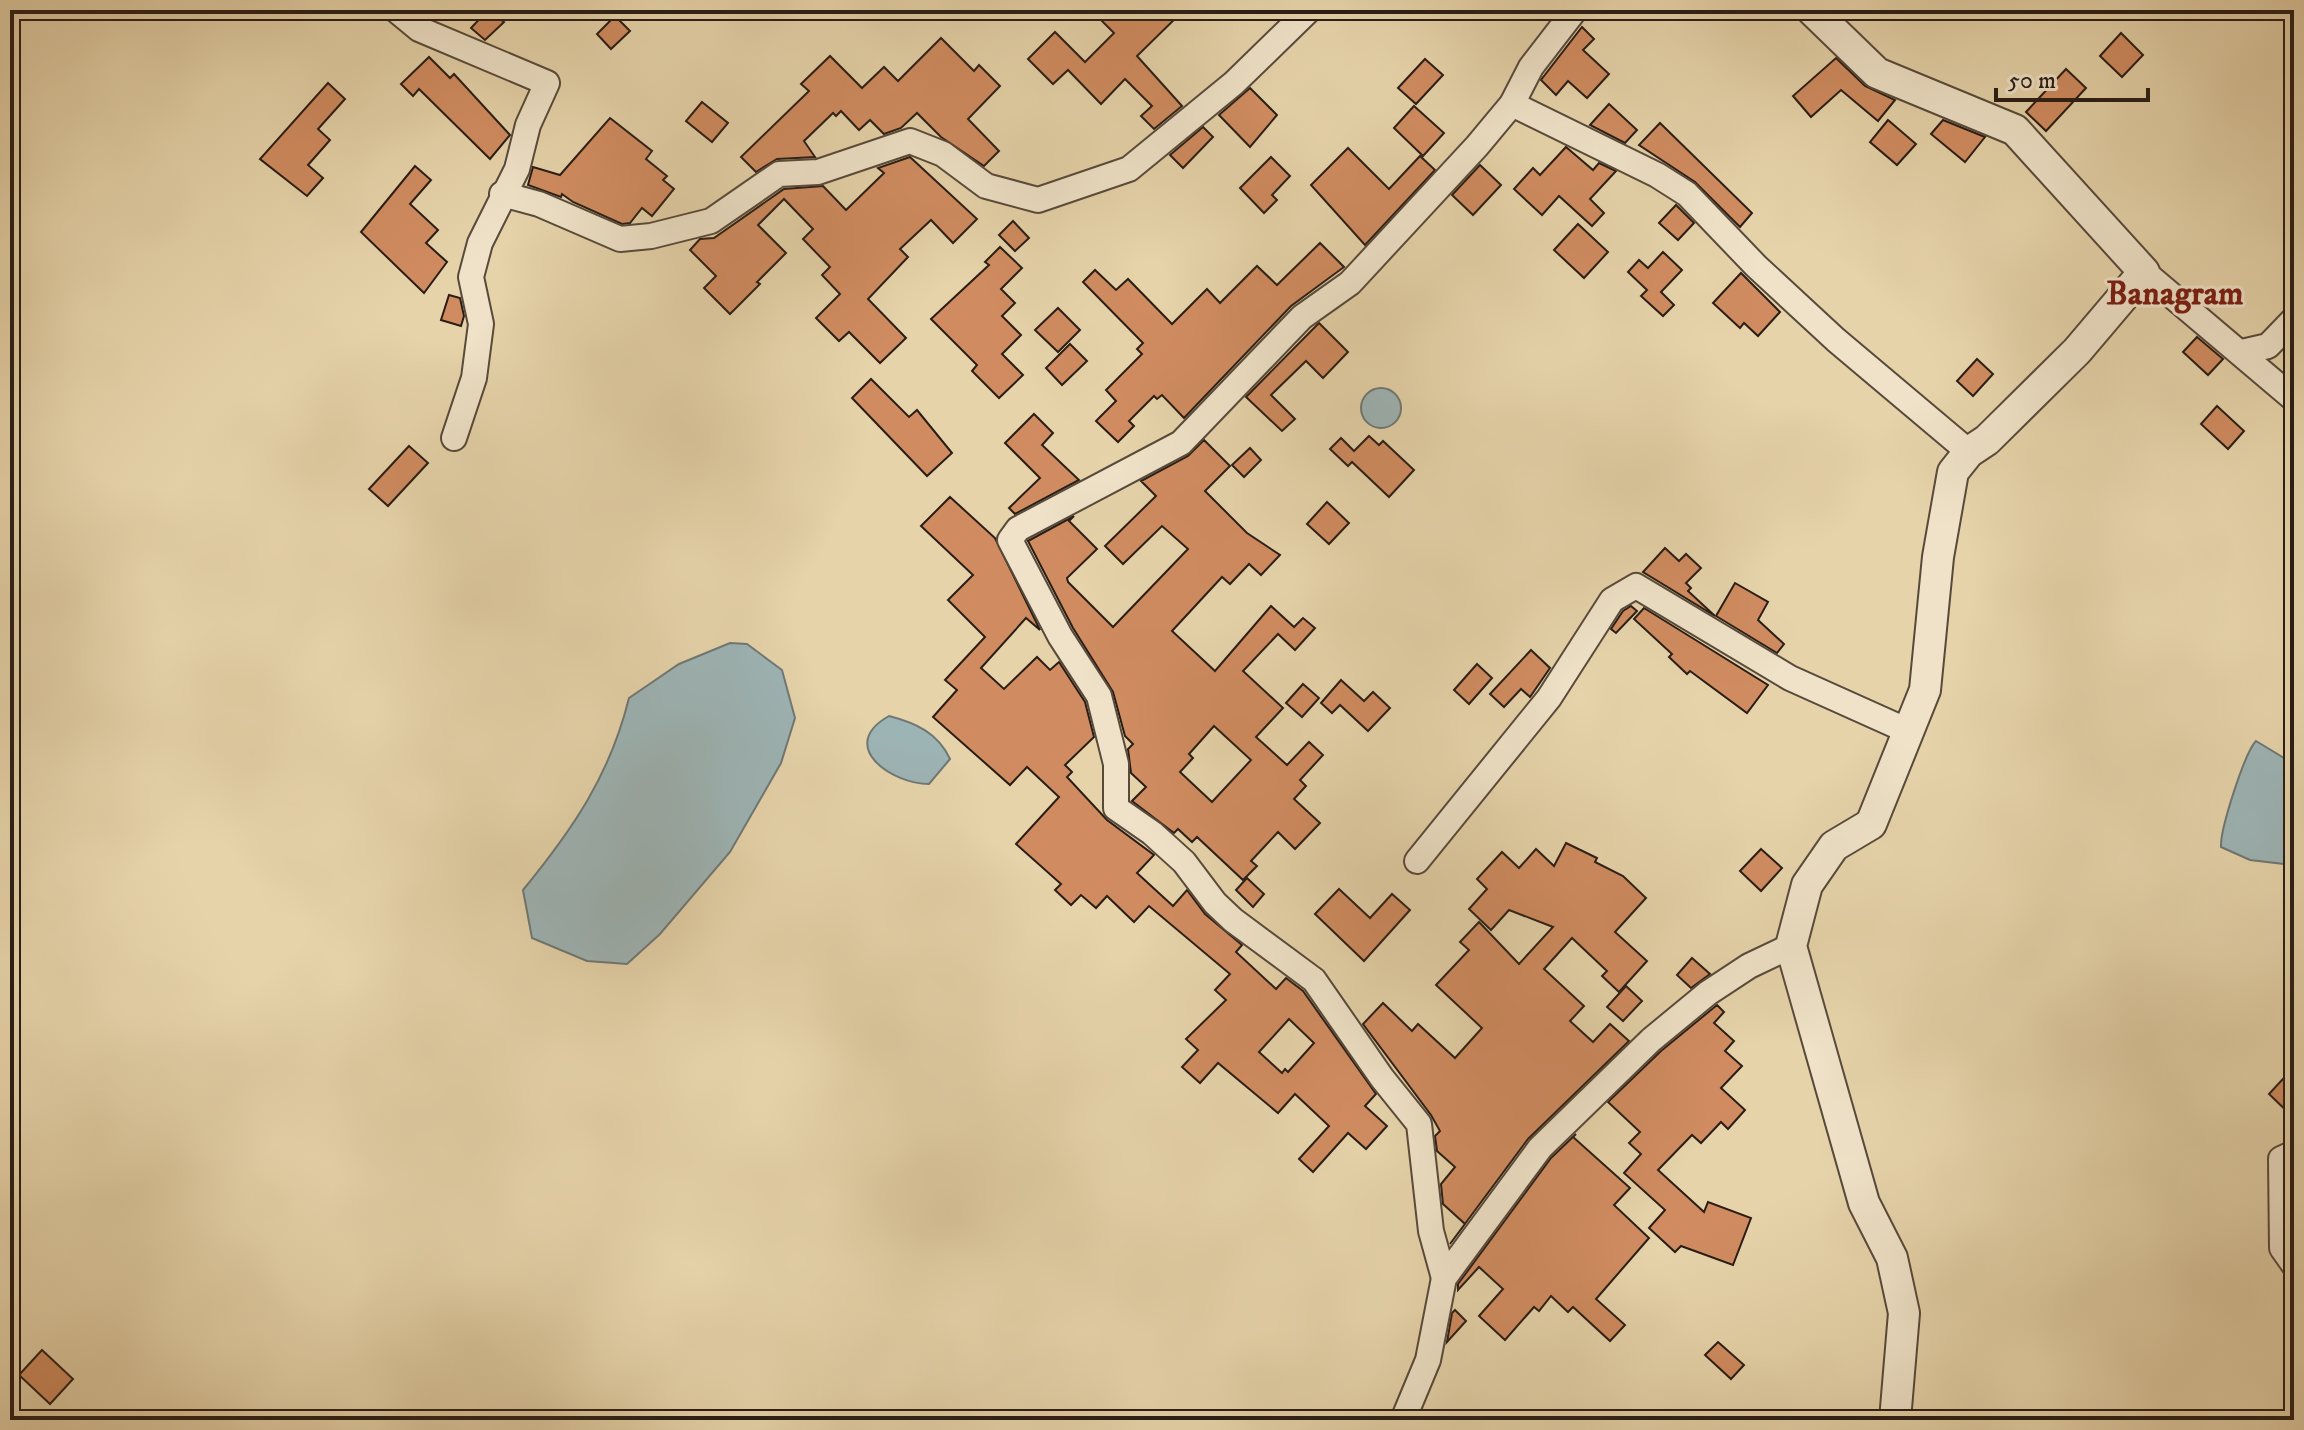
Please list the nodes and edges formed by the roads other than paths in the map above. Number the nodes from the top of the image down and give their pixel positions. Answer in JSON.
{"nodes":[{"id":1,"x":396,"y":10,"type":"edge"},
{"id":2,"x":1309,"y":10,"type":"edge"},
{"id":3,"x":1575,"y":10,"type":"edge"},
{"id":4,"x":1812,"y":10,"type":"edge"},
{"id":5,"x":1512,"y":104,"type":"junction"},
{"id":6,"x":502,"y":194,"type":"junction"},
{"id":7,"x":2144,"y":272,"type":"junction"},
{"id":8,"x":2294,"y":319,"type":"edge"},
{"id":9,"x":2242,"y":352,"type":"junction"},
{"id":10,"x":2269,"y":375,"type":"junction"},
{"id":11,"x":2294,"y":384,"type":"edge"},
{"id":12,"x":2294,"y":399,"type":"edge"},
{"id":13,"x":454,"y":438,"type":"dead end"},
{"id":14,"x":1969,"y":452,"type":"junction"},
{"id":15,"x":1908,"y":731,"type":"junction"},
{"id":16,"x":1417,"y":861,"type":"dead end"},
{"id":17,"x":1791,"y":946,"type":"junction"},
{"id":18,"x":2294,"y":1153,"type":"edge"},
{"id":19,"x":2294,"y":1265,"type":"edge"},
{"id":20,"x":1444,"y":1278,"type":"junction"},
{"id":21,"x":1403,"y":1420,"type":"edge"},
{"id":22,"x":1895,"y":1420,"type":"edge"}],
"edges":[{"from":1,"to":6,"type":"street"},
{"from":2,"to":6,"type":"street"},
{"from":3,"to":5,"type":"street"},
{"from":4,"to":7,"type":"street"},
{"from":5,"to":14,"type":"street"},
{"from":5,"to":20,"type":"street"},
{"from":6,"to":13,"type":"street"},
{"from":7,"to":9,"type":"street"},
{"from":7,"to":14,"type":"street"},
{"from":8,"to":9,"type":"street"},
{"from":9,"to":10,"type":"street"},
{"from":10,"to":11,"type":"street"},
{"from":10,"to":12,"type":"street"},
{"from":14,"to":15,"type":"street"},
{"from":15,"to":16,"type":"street"},
{"from":15,"to":17,"type":"street"},
{"from":17,"to":20,"type":"street"},
{"from":17,"to":22,"type":"street"},
{"from":18,"to":19,"type":"street"},
{"from":20,"to":21,"type":"street"}]}
